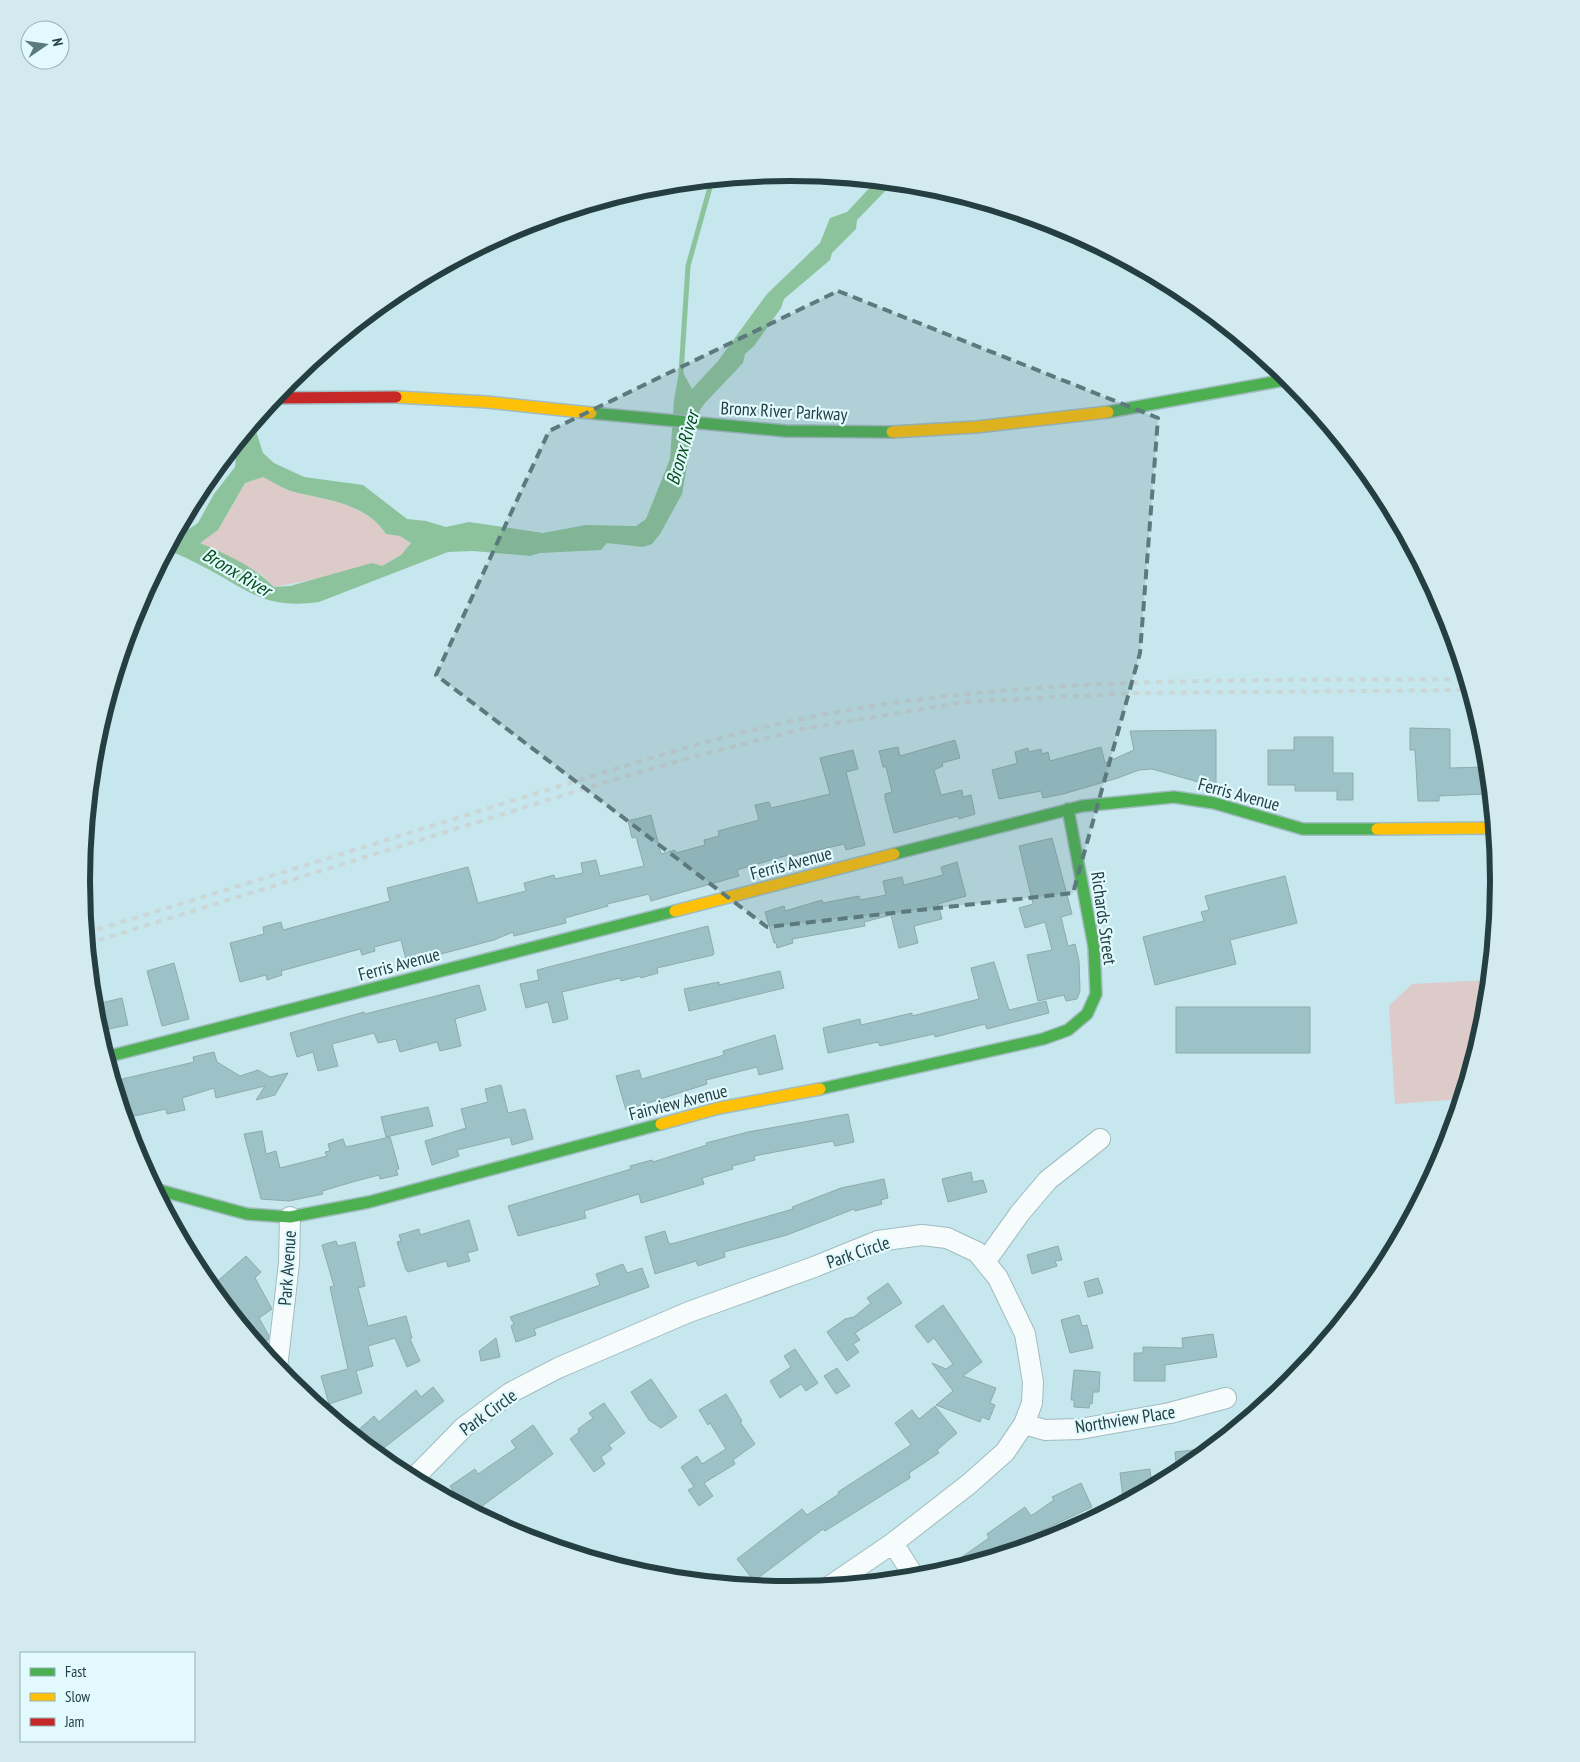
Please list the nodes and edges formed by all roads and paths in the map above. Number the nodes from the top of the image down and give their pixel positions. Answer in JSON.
{"nodes":[{"id":1,"x":1280,"y":381,"type":"edge"},
{"id":2,"x":284,"y":398,"type":"edge"},
{"id":3,"x":1068,"y":809,"type":"junction"},
{"id":4,"x":1488,"y":828,"type":"edge"},
{"id":5,"x":1074,"y":1025,"type":"joint"},
{"id":6,"x":112,"y":1055,"type":"edge"},
{"id":7,"x":1100,"y":1140,"type":"dead end"},
{"id":8,"x":162,"y":1191,"type":"edge"},
{"id":9,"x":290,"y":1217,"type":"junction"},
{"id":10,"x":985,"y":1262,"type":"junction"},
{"id":11,"x":278,"y":1358,"type":"edge"},
{"id":12,"x":1226,"y":1398,"type":"dead end"},
{"id":13,"x":1024,"y":1424,"type":"junction"},
{"id":14,"x":418,"y":1474,"type":"edge"},
{"id":15,"x":893,"y":1543,"type":"junction"},
{"id":16,"x":910,"y":1571,"type":"edge"},
{"id":17,"x":839,"y":1580,"type":"edge"}],
"edges":[{"from":1,"to":2,"type":"main road","name":"Bronx River Parkway"},
{"from":3,"to":4,"type":"main road","name":"Ferris Avenue"},
{"from":3,"to":5,"type":"main road","name":"Richards Street"},
{"from":3,"to":6,"type":"main road","name":"Ferris Avenue"},
{"from":5,"to":9,"type":"main road","name":"Fairview Avenue"},
{"from":7,"to":10,"type":"street"},
{"from":8,"to":9,"type":"main road","name":"Park Avenue"},
{"from":9,"to":11,"type":"street","name":"Park Avenue"},
{"from":10,"to":13,"type":"street","name":"Park Circle"},
{"from":10,"to":14,"type":"street","name":"Park Circle"},
{"from":12,"to":13,"type":"street","name":"Northview Place"},
{"from":13,"to":15,"type":"street","name":"Park Circle"},
{"from":15,"to":16,"type":"street"},
{"from":15,"to":17,"type":"street","name":"Park Circle"}]}
